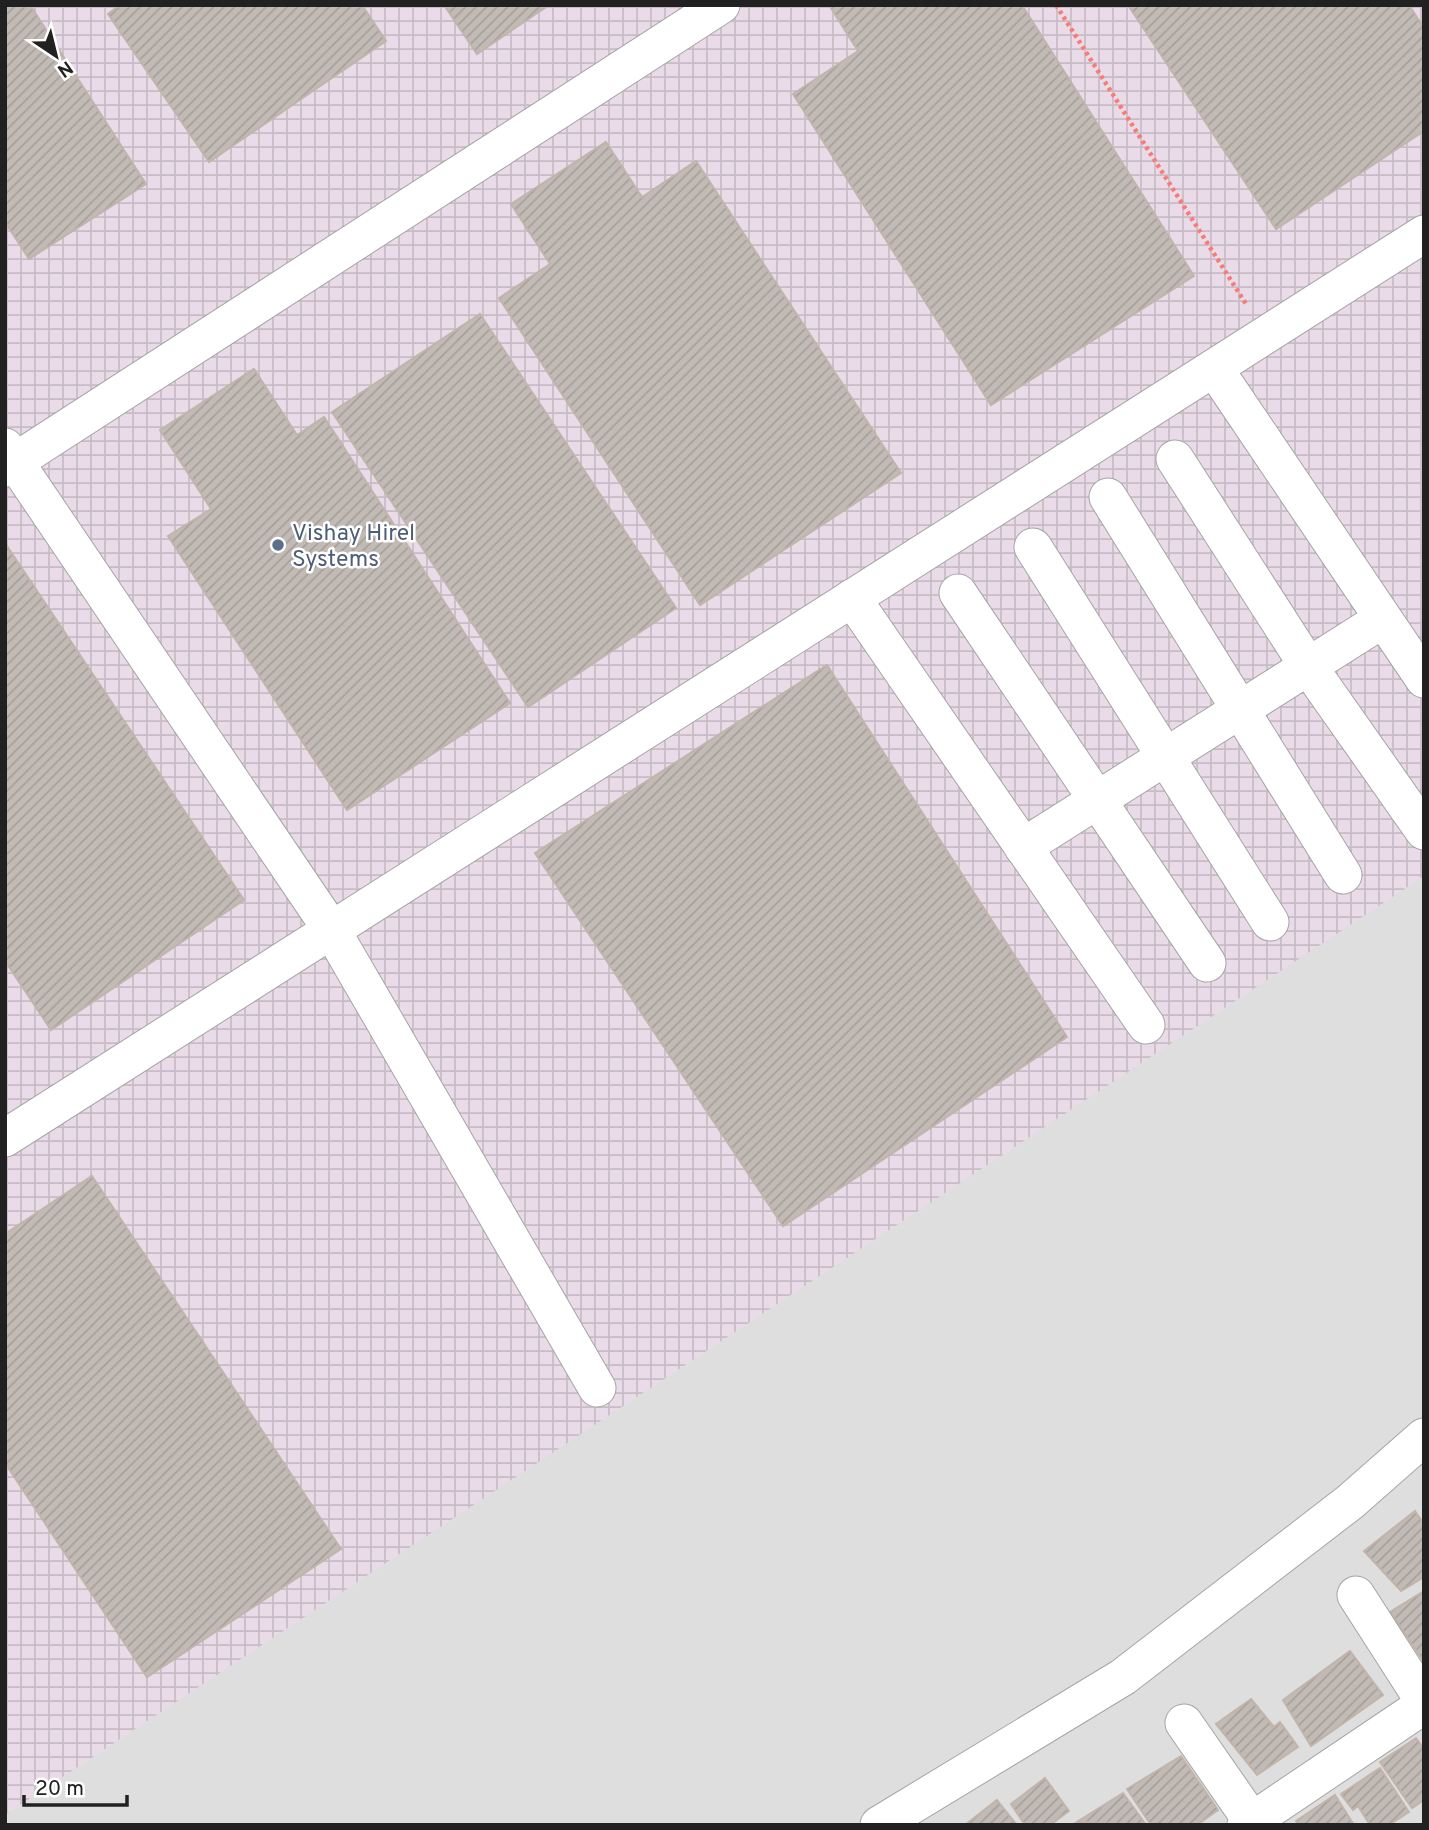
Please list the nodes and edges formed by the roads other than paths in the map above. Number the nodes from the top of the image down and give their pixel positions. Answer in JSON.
{"nodes":[{"id":1,"x":721,"y":5,"type":"edge"},
{"id":2,"x":1424,"y":234,"type":"edge"},
{"id":3,"x":1214,"y":368,"type":"junction"},
{"id":4,"x":8,"y":459,"type":"edge"},
{"id":5,"x":1175,"y":459,"type":"dead end"},
{"id":6,"x":1108,"y":497,"type":"dead end"},
{"id":7,"x":1033,"y":547,"type":"dead end"},
{"id":8,"x":958,"y":593,"type":"dead end"},
{"id":9,"x":852,"y":598,"type":"junction"},
{"id":10,"x":1383,"y":619,"type":"junction"},
{"id":11,"x":1308,"y":666,"type":"junction"},
{"id":12,"x":1424,"y":680,"type":"edge"},
{"id":13,"x":1241,"y":709,"type":"junction"},
{"id":14,"x":1168,"y":755,"type":"junction"},
{"id":15,"x":1099,"y":800,"type":"junction"},
{"id":16,"x":1424,"y":831,"type":"edge"},
{"id":17,"x":1024,"y":847,"type":"junction"},
{"id":18,"x":1343,"y":875,"type":"dead end"},
{"id":19,"x":1270,"y":922,"type":"dead end"},
{"id":20,"x":331,"y":929,"type":"junction"},
{"id":21,"x":1207,"y":963,"type":"dead end"},
{"id":22,"x":1146,"y":1025,"type":"dead end"},
{"id":23,"x":5,"y":1139,"type":"edge"},
{"id":24,"x":597,"y":1388,"type":"dead end"},
{"id":25,"x":1424,"y":1437,"type":"edge"},
{"id":26,"x":1356,"y":1595,"type":"dead end"},
{"id":27,"x":1424,"y":1703,"type":"edge"},
{"id":28,"x":1184,"y":1723,"type":"dead end"},
{"id":29,"x":1249,"y":1823,"type":"edge"},
{"id":30,"x":879,"y":1825,"type":"edge"}],
"edges":[{"from":1,"to":4,"type":"street"},
{"from":2,"to":3,"type":"street"},
{"from":3,"to":9,"type":"street"},
{"from":3,"to":10,"type":"street"},
{"from":4,"to":20,"type":"street"},
{"from":5,"to":11,"type":"street"},
{"from":6,"to":13,"type":"street"},
{"from":7,"to":14,"type":"street"},
{"from":8,"to":15,"type":"street"},
{"from":9,"to":17,"type":"street"},
{"from":9,"to":20,"type":"street"},
{"from":10,"to":11,"type":"street"},
{"from":10,"to":12,"type":"street"},
{"from":11,"to":13,"type":"street"},
{"from":11,"to":16,"type":"street"},
{"from":13,"to":14,"type":"street"},
{"from":13,"to":18,"type":"street"},
{"from":14,"to":15,"type":"street"},
{"from":14,"to":19,"type":"street"},
{"from":15,"to":17,"type":"street"},
{"from":15,"to":21,"type":"street"},
{"from":17,"to":22,"type":"street"},
{"from":20,"to":23,"type":"street"},
{"from":20,"to":24,"type":"street"},
{"from":25,"to":30,"type":"street"},
{"from":26,"to":27,"type":"street"},
{"from":27,"to":29,"type":"street"},
{"from":28,"to":29,"type":"street"}]}
